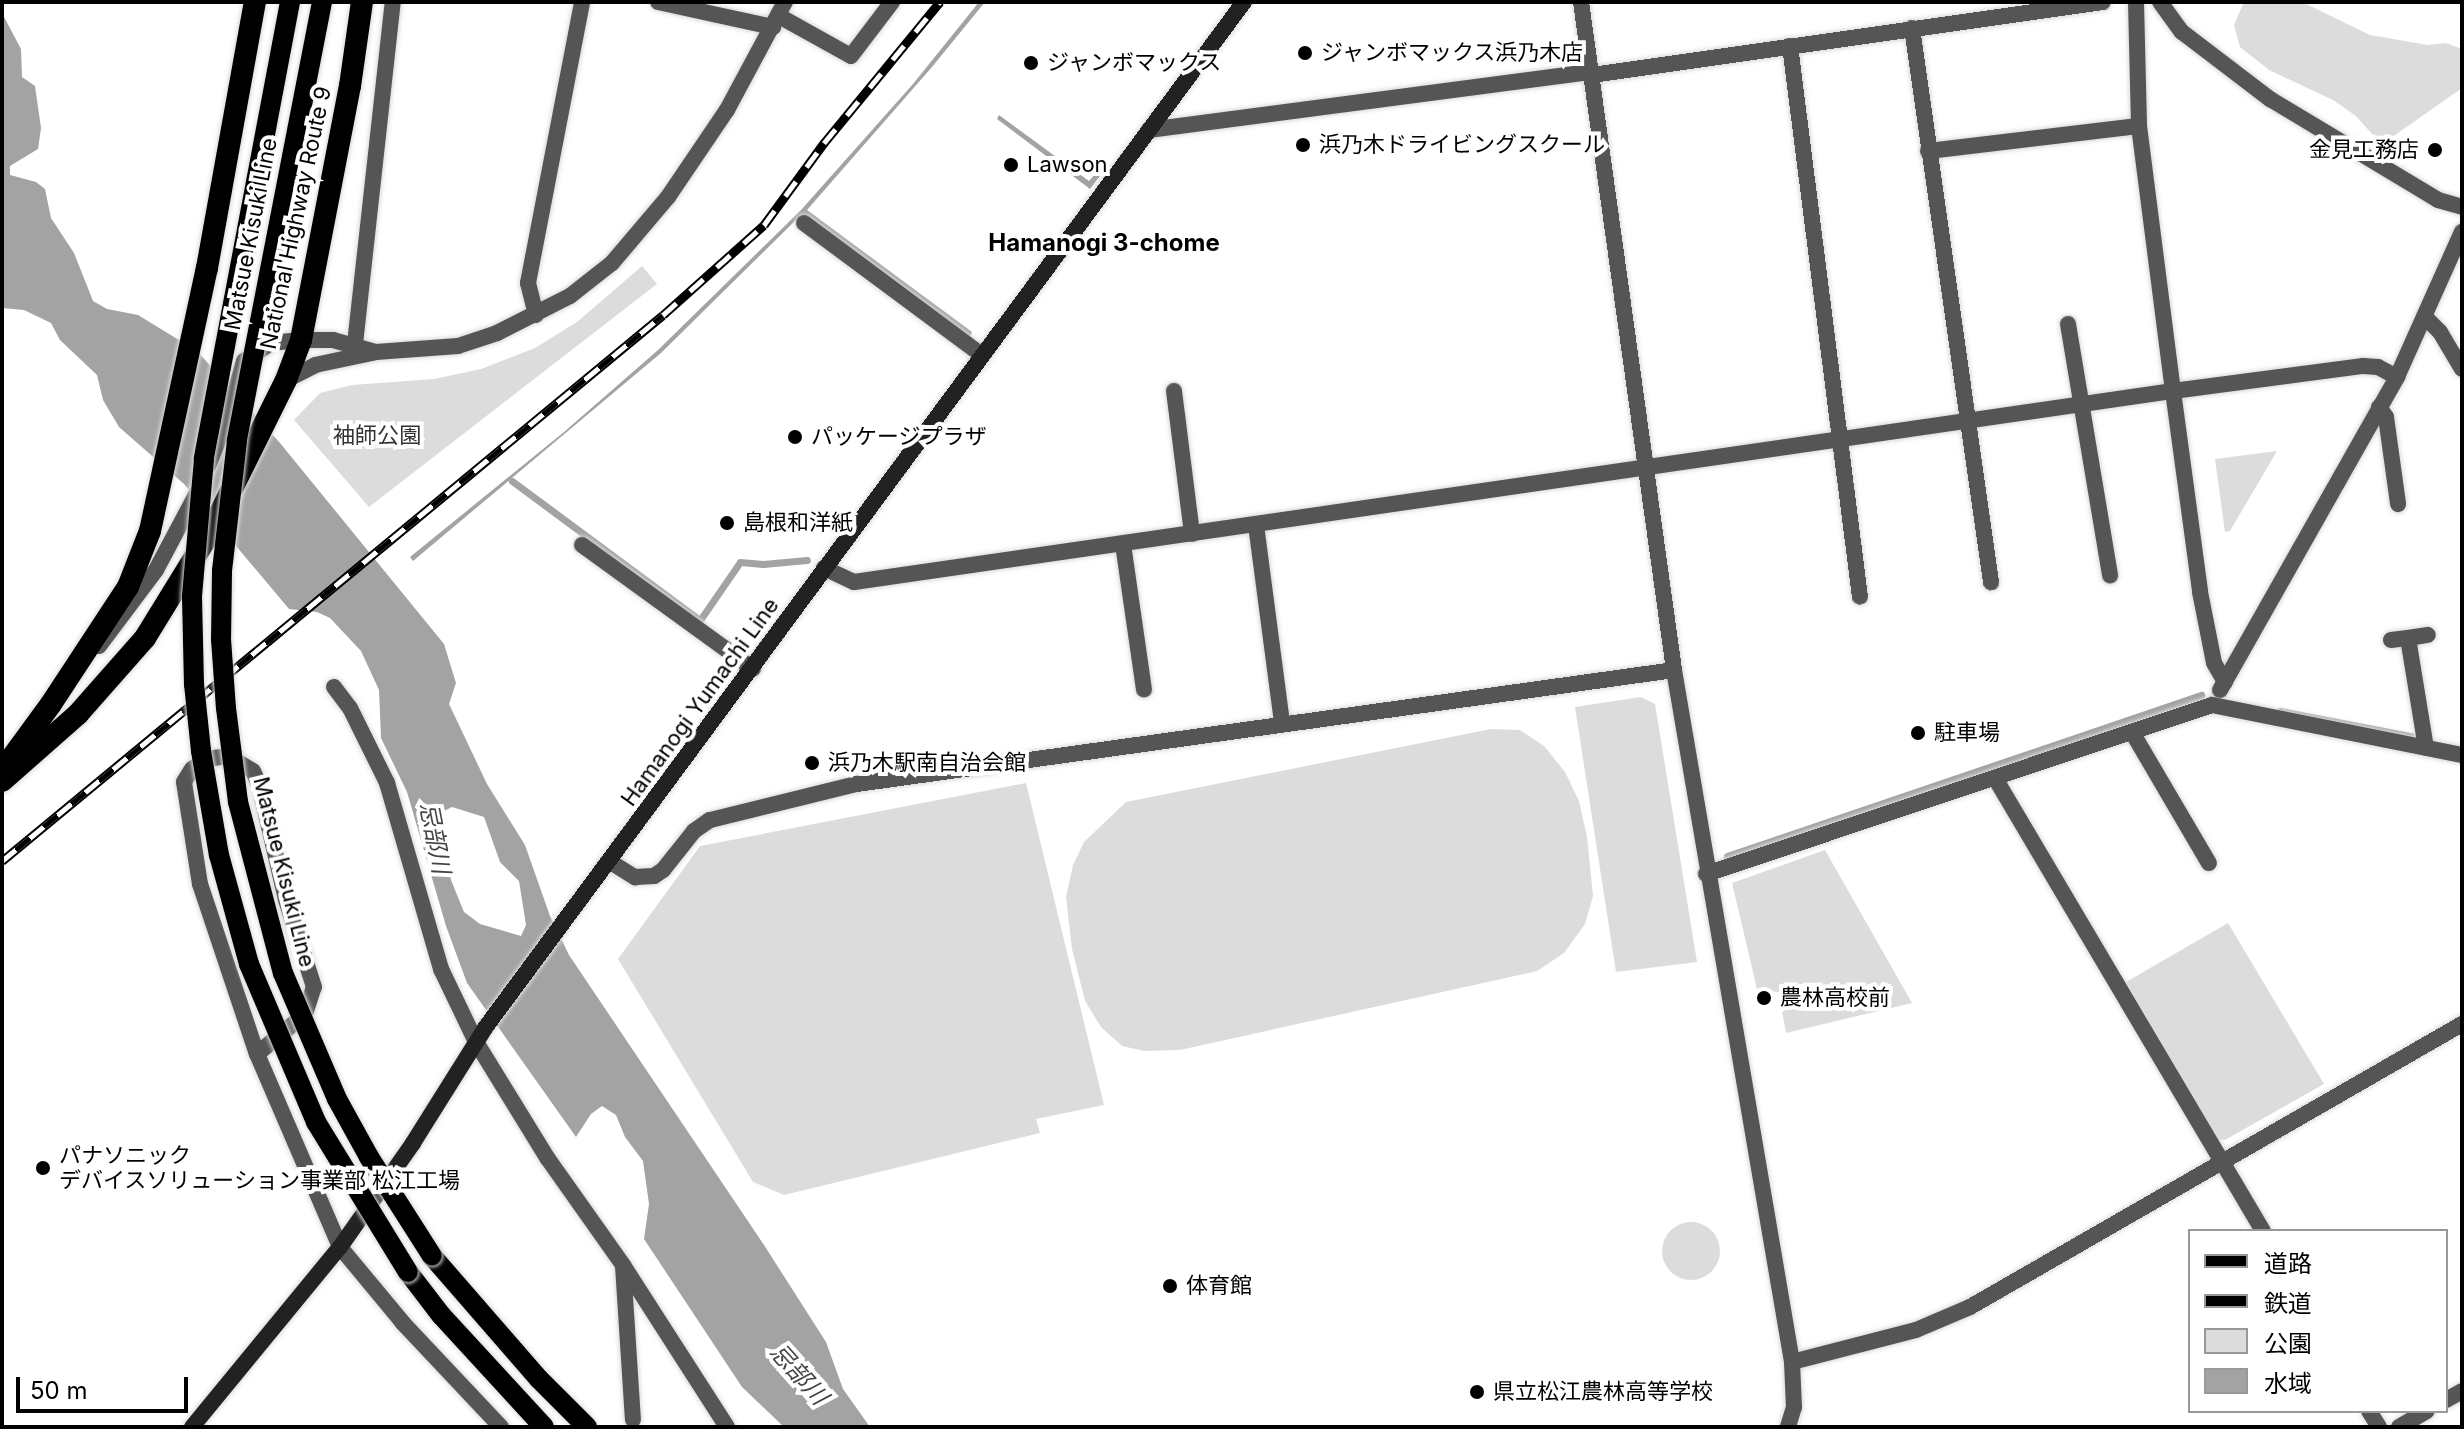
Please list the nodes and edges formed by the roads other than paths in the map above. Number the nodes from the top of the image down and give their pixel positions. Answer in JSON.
{"nodes":[{"id":1,"x":255,"y":2,"type":"edge"},
{"id":2,"x":290,"y":2,"type":"edge"},
{"id":3,"x":322,"y":2,"type":"edge"},
{"id":4,"x":362,"y":2,"type":"edge"},
{"id":5,"x":393,"y":2,"type":"edge"},
{"id":6,"x":582,"y":2,"type":"edge"},
{"id":7,"x":658,"y":2,"type":"edge"},
{"id":8,"x":892,"y":2,"type":"edge"},
{"id":9,"x":1244,"y":2,"type":"edge"},
{"id":10,"x":1581,"y":2,"type":"edge"},
{"id":11,"x":2103,"y":2,"type":"edge"},
{"id":12,"x":2136,"y":2,"type":"edge"},
{"id":13,"x":2160,"y":2,"type":"edge"},
{"id":14,"x":2034,"y":7,"type":"edge"},
{"id":15,"x":779,"y":15,"type":"edge"},
{"id":16,"x":1912,"y":28,"type":"junction"},
{"id":17,"x":1790,"y":46,"type":"junction"},
{"id":18,"x":1592,"y":73,"type":"junction"},
{"id":19,"x":2139,"y":126,"type":"junction"},
{"id":20,"x":1149,"y":130,"type":"junction"},
{"id":21,"x":1928,"y":151,"type":"junction"},
{"id":22,"x":2462,"y":207,"type":"edge"},
{"id":23,"x":804,"y":223,"type":"dead end"},
{"id":24,"x":2462,"y":232,"type":"edge"},
{"id":25,"x":536,"y":315,"type":"junction"},
{"id":26,"x":2425,"y":317,"type":"junction"},
{"id":27,"x":2068,"y":324,"type":"dead end"},
{"id":28,"x":301,"y":340,"type":"junction"},
{"id":29,"x":355,"y":344,"type":"junction"},
{"id":30,"x":376,"y":352,"type":"junction"},
{"id":31,"x":982,"y":355,"type":"junction"},
{"id":32,"x":2462,"y":369,"type":"edge"},
{"id":33,"x":2397,"y":377,"type":"junction"},
{"id":34,"x":286,"y":380,"type":"junction"},
{"id":35,"x":1174,"y":391,"type":"dead end"},
{"id":36,"x":2173,"y":391,"type":"junction"},
{"id":37,"x":2081,"y":404,"type":"junction"},
{"id":38,"x":2379,"y":407,"type":"junction"},
{"id":39,"x":1967,"y":421,"type":"junction"},
{"id":40,"x":1842,"y":440,"type":"junction"},
{"id":41,"x":1647,"y":467,"type":"junction"},
{"id":42,"x":2398,"y":504,"type":"dead end"},
{"id":43,"x":1256,"y":525,"type":"junction"},
{"id":44,"x":1192,"y":534,"type":"junction"},
{"id":45,"x":1123,"y":544,"type":"junction"},
{"id":46,"x":582,"y":545,"type":"dead end"},
{"id":47,"x":824,"y":568,"type":"junction"},
{"id":48,"x":2110,"y":576,"type":"dead end"},
{"id":49,"x":1991,"y":582,"type":"dead end"},
{"id":50,"x":1860,"y":597,"type":"dead end"},
{"id":51,"x":2428,"y":635,"type":"dead end"},
{"id":52,"x":2408,"y":638,"type":"junction"},
{"id":53,"x":2391,"y":640,"type":"dead end"},
{"id":54,"x":753,"y":669,"type":"junction"},
{"id":55,"x":1674,"y":670,"type":"junction"},
{"id":56,"x":2225,"y":682,"type":"junction"},
{"id":57,"x":334,"y":687,"type":"dead end"},
{"id":58,"x":1144,"y":689,"type":"dead end"},
{"id":59,"x":51,"y":704,"type":"junction"},
{"id":60,"x":2212,"y":705,"type":"junction"},
{"id":61,"x":1282,"y":723,"type":"junction"},
{"id":62,"x":2132,"y":732,"type":"junction"},
{"id":63,"x":2424,"y":742,"type":"junction"},
{"id":64,"x":2462,"y":755,"type":"edge"},
{"id":65,"x":2,"y":771,"type":"edge"},
{"id":66,"x":1995,"y":778,"type":"junction"},
{"id":67,"x":2,"y":781,"type":"edge"},
{"id":68,"x":609,"y":861,"type":"junction"},
{"id":69,"x":2209,"y":863,"type":"dead end"},
{"id":70,"x":1706,"y":874,"type":"junction"},
{"id":71,"x":2462,"y":1024,"type":"edge"},
{"id":72,"x":480,"y":1035,"type":"junction"},
{"id":73,"x":257,"y":1054,"type":"junction"},
{"id":74,"x":2223,"y":1163,"type":"junction"},
{"id":75,"x":2262,"y":1229,"type":"edge"},
{"id":76,"x":340,"y":1247,"type":"junction"},
{"id":77,"x":623,"y":1265,"type":"junction"},
{"id":78,"x":1792,"y":1362,"type":"junction"},
{"id":79,"x":2424,"y":1413,"type":"edge"},
{"id":80,"x":633,"y":1420,"type":"dead end"},
{"id":81,"x":192,"y":1427,"type":"edge"},
{"id":82,"x":501,"y":1427,"type":"edge"},
{"id":83,"x":544,"y":1427,"type":"edge"},
{"id":84,"x":587,"y":1427,"type":"edge"},
{"id":85,"x":727,"y":1427,"type":"edge"},
{"id":86,"x":1788,"y":1427,"type":"edge"},
{"id":87,"x":2399,"y":1427,"type":"edge"}],
"edges":[{"from":1,"to":59,"type":"highway"},
{"from":2,"to":83,"type":"main road","name":"Matsue Kisuki Line","bridge":true},
{"from":3,"to":84,"type":"main road","name":"Matsue Kisuki Line","bridge":true},
{"from":4,"to":28,"type":"highway","name":"National Highway Route 9"},
{"from":5,"to":29,"type":"street"},
{"from":6,"to":25,"type":"street"},
{"from":7,"to":15,"type":"street"},
{"from":8,"to":15,"type":"street"},
{"from":9,"to":20,"type":"main road","name":"Hamanogi Yumachi Line"},
{"from":10,"to":18,"type":"street"},
{"from":11,"to":14,"type":"street"},
{"from":12,"to":19,"type":"street"},
{"from":13,"to":22,"type":"street"},
{"from":14,"to":16,"type":"street"},
{"from":15,"to":25,"type":"street"},
{"from":16,"to":17,"type":"street"},
{"from":16,"to":21,"type":"street"},
{"from":17,"to":18,"type":"street"},
{"from":17,"to":40,"type":"street"},
{"from":18,"to":20,"type":"street"},
{"from":18,"to":41,"type":"street"},
{"from":19,"to":21,"type":"street"},
{"from":19,"to":36,"type":"street"},
{"from":20,"to":31,"type":"main road","name":"Hamanogi Yumachi Line"},
{"from":21,"to":39,"type":"street"},
{"from":23,"to":31,"type":"street"},
{"from":24,"to":26,"type":"street"},
{"from":25,"to":30,"type":"street"},
{"from":26,"to":32,"type":"street"},
{"from":26,"to":33,"type":"street"},
{"from":27,"to":37,"type":"street"},
{"from":28,"to":29,"type":"street"},
{"from":28,"to":34,"type":"highway","name":"National Highway Route 9"},
{"from":28,"to":59,"type":"street","bridge":true},
{"from":29,"to":30,"type":"street"},
{"from":30,"to":34,"type":"street"},
{"from":31,"to":47,"type":"main road","name":"Hamanogi Yumachi Line"},
{"from":33,"to":36,"type":"street"},
{"from":33,"to":38,"type":"street"},
{"from":34,"to":67,"type":"highway","name":"National Highway Route 9","bridge":true},
{"from":35,"to":44,"type":"street"},
{"from":36,"to":37,"type":"street"},
{"from":36,"to":56,"type":"street"},
{"from":37,"to":39,"type":"street"},
{"from":37,"to":48,"type":"street"},
{"from":38,"to":42,"type":"street"},
{"from":38,"to":56,"type":"street"},
{"from":39,"to":40,"type":"street"},
{"from":39,"to":49,"type":"street"},
{"from":40,"to":41,"type":"street"},
{"from":40,"to":50,"type":"street"},
{"from":41,"to":43,"type":"street"},
{"from":41,"to":55,"type":"street"},
{"from":43,"to":44,"type":"street"},
{"from":43,"to":61,"type":"street"},
{"from":44,"to":45,"type":"street"},
{"from":45,"to":47,"type":"street"},
{"from":45,"to":58,"type":"street"},
{"from":46,"to":54,"type":"street"},
{"from":47,"to":54,"type":"main road","name":"Hamanogi Yumachi Line"},
{"from":51,"to":52,"type":"street"},
{"from":52,"to":53,"type":"street"},
{"from":52,"to":63,"type":"street"},
{"from":54,"to":68,"type":"main road","name":"Hamanogi Yumachi Line"},
{"from":55,"to":61,"type":"street"},
{"from":55,"to":70,"type":"street"},
{"from":56,"to":60,"type":"street"},
{"from":57,"to":72,"type":"street"},
{"from":59,"to":65,"type":"highway"},
{"from":60,"to":62,"type":"street"},
{"from":60,"to":63,"type":"street"},
{"from":61,"to":68,"type":"street"},
{"from":62,"to":66,"type":"street"},
{"from":62,"to":69,"type":"street"},
{"from":63,"to":64,"type":"street"},
{"from":66,"to":70,"type":"street"},
{"from":66,"to":74,"type":"street"},
{"from":68,"to":72,"type":"main road","name":"Hamanogi Yumachi Line"},
{"from":70,"to":78,"type":"street"},
{"from":71,"to":74,"type":"street"},
{"from":72,"to":76,"type":"main road","name":"Hamanogi Yumachi Line"},
{"from":72,"to":77,"type":"street"},
{"from":73,"to":73,"type":"street"},
{"from":73,"to":76,"type":"street"},
{"from":74,"to":75,"type":"street"},
{"from":74,"to":78,"type":"street"},
{"from":76,"to":81,"type":"main road","name":"Hamanogi Yumachi Line"},
{"from":76,"to":82,"type":"street"},
{"from":77,"to":80,"type":"street"},
{"from":77,"to":85,"type":"street"},
{"from":78,"to":86,"type":"street"},
{"from":79,"to":87,"type":"street"}]}
